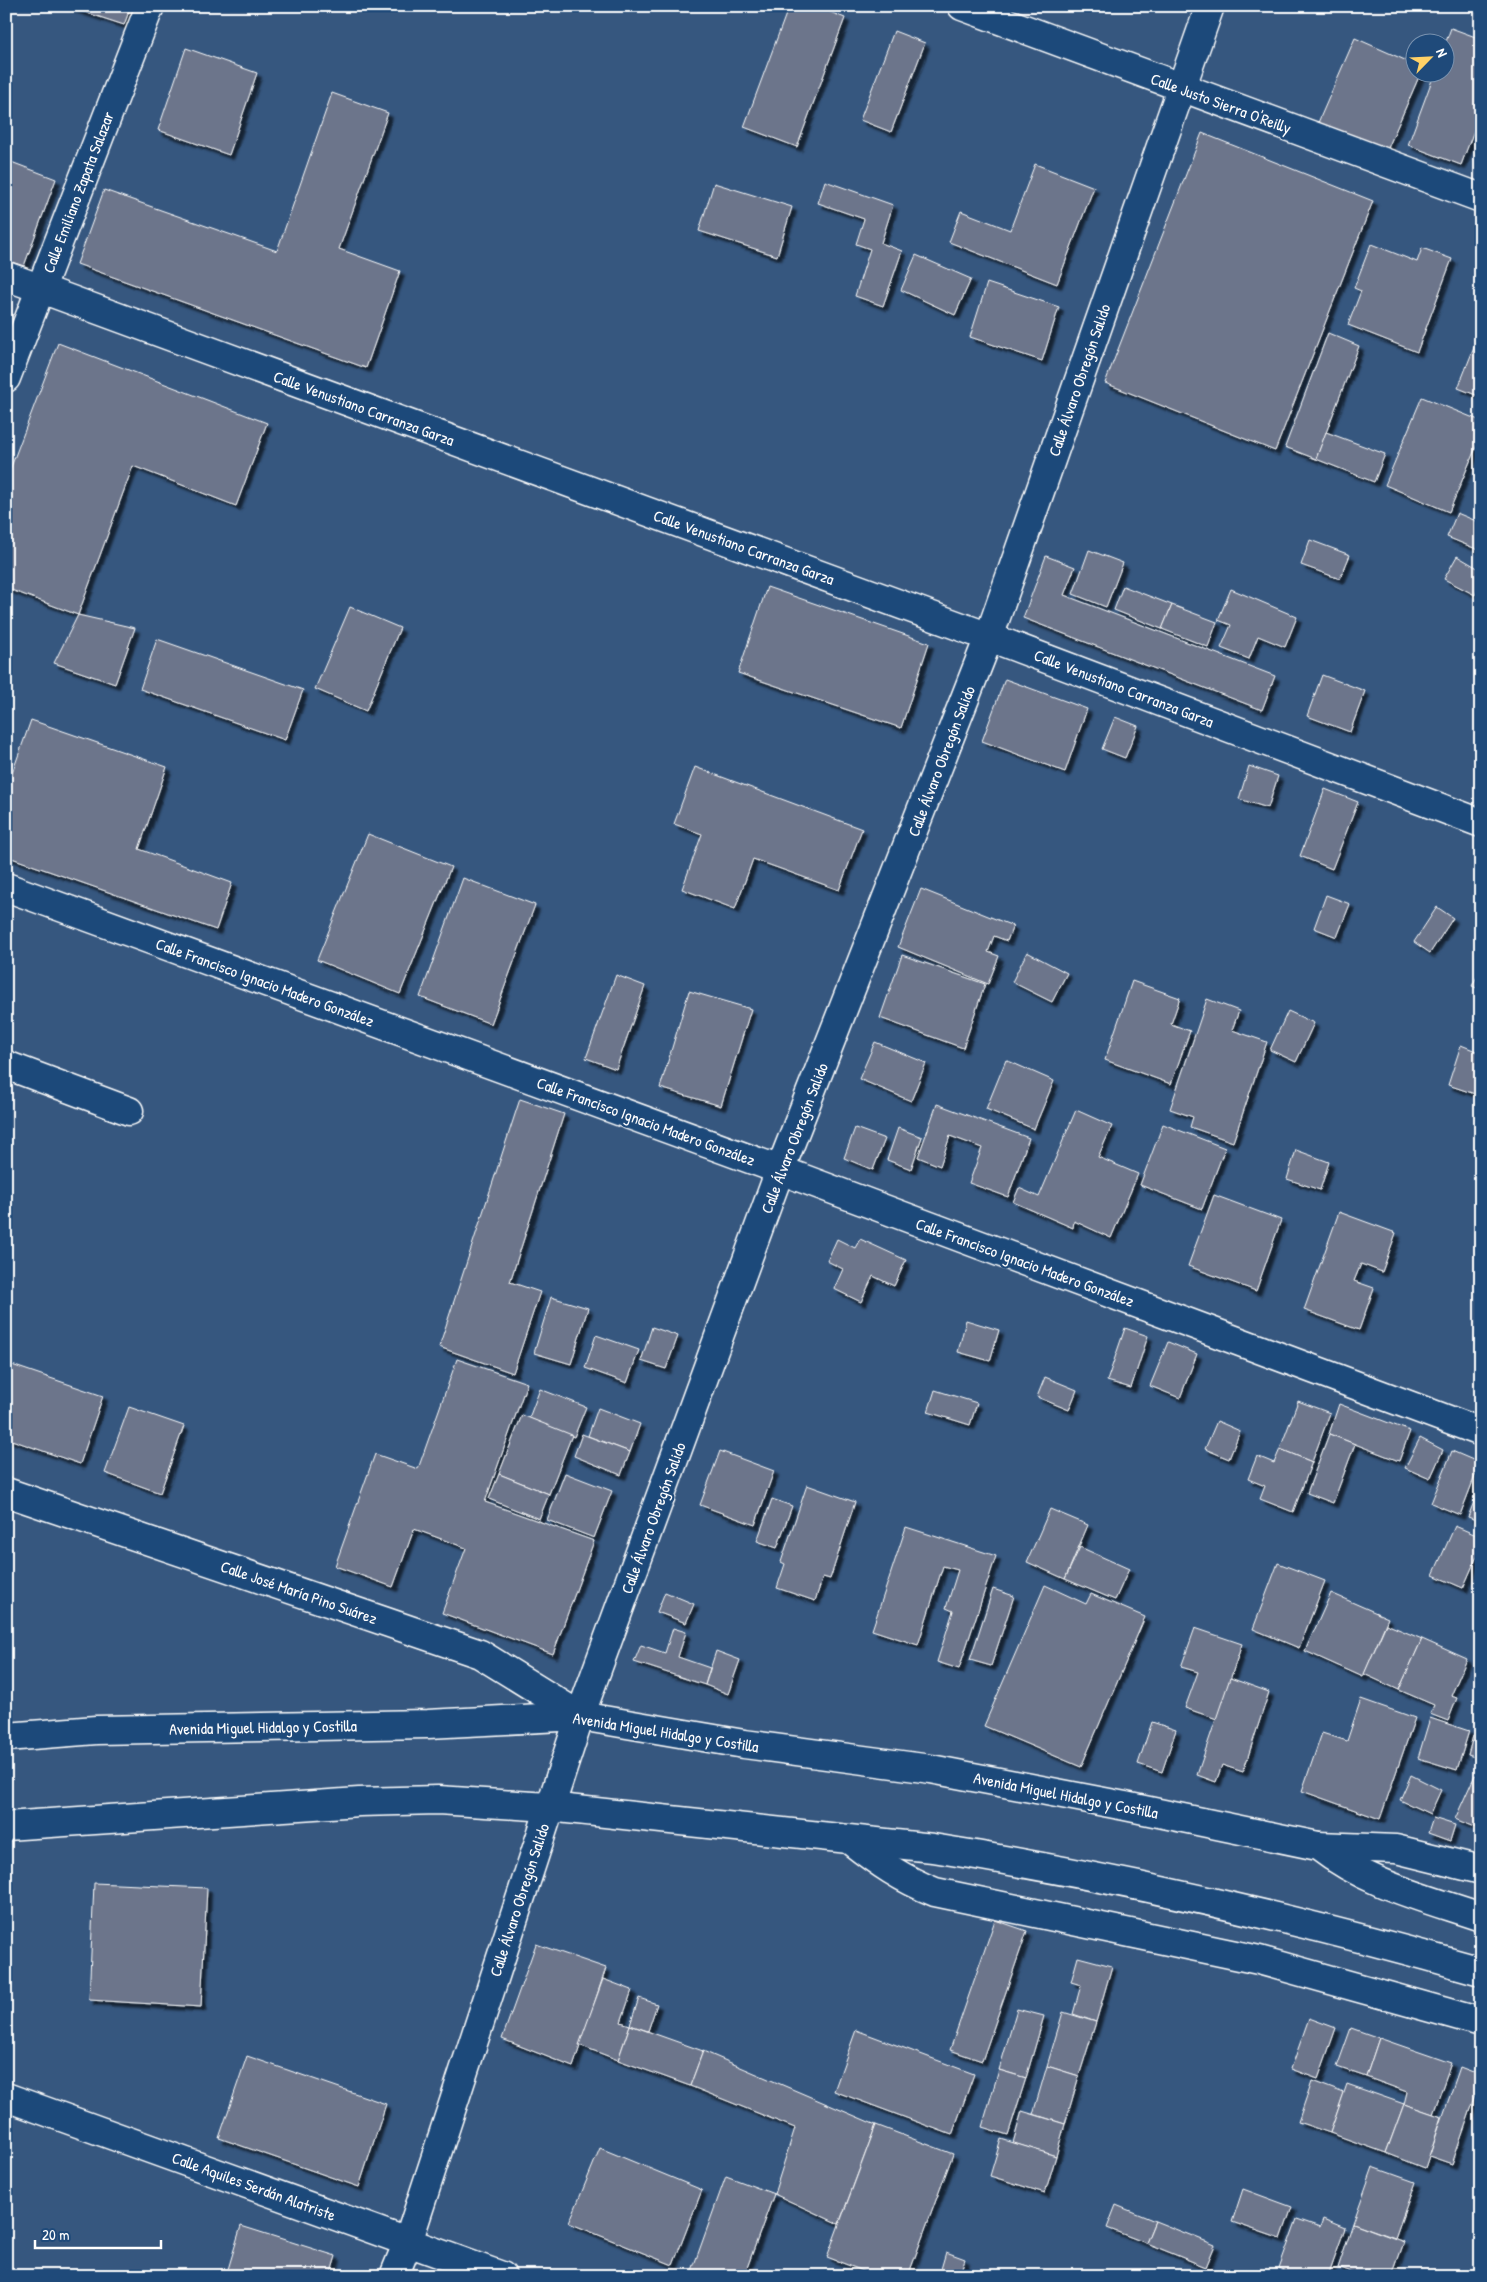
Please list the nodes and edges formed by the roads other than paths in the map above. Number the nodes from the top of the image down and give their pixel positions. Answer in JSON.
{"nodes":[{"id":1,"x":150,"y":6,"type":"edge"},
{"id":2,"x":962,"y":6,"type":"edge"},
{"id":3,"x":1210,"y":6,"type":"edge"},
{"id":4,"x":1180,"y":89,"type":"junction"},
{"id":5,"x":1481,"y":198,"type":"edge"},
{"id":6,"x":6,"y":276,"type":"edge"},
{"id":7,"x":41,"y":289,"type":"junction"},
{"id":8,"x":6,"y":378,"type":"edge"},
{"id":9,"x":989,"y":637,"type":"junction"},
{"id":10,"x":1481,"y":822,"type":"edge"},
{"id":11,"x":6,"y":887,"type":"edge"},
{"id":12,"x":6,"y":1065,"type":"edge"},
{"id":13,"x":129,"y":1111,"type":"dead end"},
{"id":14,"x":780,"y":1170,"type":"junction"},
{"id":15,"x":1481,"y":1432,"type":"edge"},
{"id":16,"x":6,"y":1492,"type":"edge"},
{"id":17,"x":580,"y":1716,"type":"junction"},
{"id":18,"x":6,"y":1737,"type":"edge"},
{"id":19,"x":549,"y":1807,"type":"junction"},
{"id":20,"x":6,"y":1826,"type":"edge"},
{"id":21,"x":851,"y":1841,"type":"junction"},
{"id":22,"x":1318,"y":1846,"type":"junction"},
{"id":23,"x":1481,"y":1870,"type":"edge"},
{"id":24,"x":1481,"y":1917,"type":"edge"},
{"id":25,"x":1481,"y":1971,"type":"edge"},
{"id":26,"x":1481,"y":2022,"type":"edge"},
{"id":27,"x":6,"y":2097,"type":"edge"},
{"id":28,"x":408,"y":2242,"type":"junction"},
{"id":29,"x":394,"y":2276,"type":"edge"},
{"id":30,"x":502,"y":2276,"type":"edge"}],
"edges":[{"from":1,"to":7,"type":"street","name":"Calle Emiliano Zapata Salazar"},
{"from":2,"to":4,"type":"street","name":"Calle Justo Sierra O'Reilly"},
{"from":3,"to":4,"type":"street","name":"Calle Álvaro Obregón Salido"},
{"from":4,"to":5,"type":"street","name":"Calle Justo Sierra O'Reilly"},
{"from":4,"to":9,"type":"street","name":"Calle Álvaro Obregón Salido"},
{"from":6,"to":7,"type":"street","name":"Calle Venustiano Carranza Garza"},
{"from":7,"to":8,"type":"street","name":"Calle Emiliano Zapata Salazar"},
{"from":7,"to":9,"type":"street","name":"Calle Venustiano Carranza Garza"},
{"from":9,"to":10,"type":"street","name":"Calle Venustiano Carranza Garza"},
{"from":9,"to":14,"type":"street","name":"Calle Álvaro Obregón Salido"},
{"from":11,"to":14,"type":"street","name":"Calle Francisco Ignacio Madero González"},
{"from":12,"to":13,"type":"street"},
{"from":14,"to":15,"type":"street","name":"Calle Francisco Ignacio Madero González"},
{"from":14,"to":17,"type":"street","name":"Calle Álvaro Obregón Salido"},
{"from":16,"to":17,"type":"street","name":"Calle José María Pino Suárez"},
{"from":17,"to":18,"type":"street","name":"Avenida Miguel Hidalgo y Costilla"},
{"from":17,"to":19,"type":"street","name":"Calle Álvaro Obregón Salido"},
{"from":17,"to":22,"type":"street","name":"Avenida Miguel Hidalgo y Costilla"},
{"from":19,"to":20,"type":"street"},
{"from":19,"to":21,"type":"street"},
{"from":19,"to":28,"type":"street","name":"Calle Álvaro Obregón Salido"},
{"from":21,"to":25,"type":"street"},
{"from":21,"to":26,"type":"street"},
{"from":22,"to":23,"type":"street","name":"Avenida Miguel Hidalgo y Costilla"},
{"from":22,"to":24,"type":"street","name":"Avenida Miguel Hidalgo y Costilla"},
{"from":27,"to":28,"type":"street","name":"Calle Aquiles Serdán Alatriste"},
{"from":28,"to":29,"type":"street","name":"Calle Álvaro Obregón Salido"},
{"from":28,"to":30,"type":"street","name":"Calle Aquiles Serdán Alatriste"}]}
